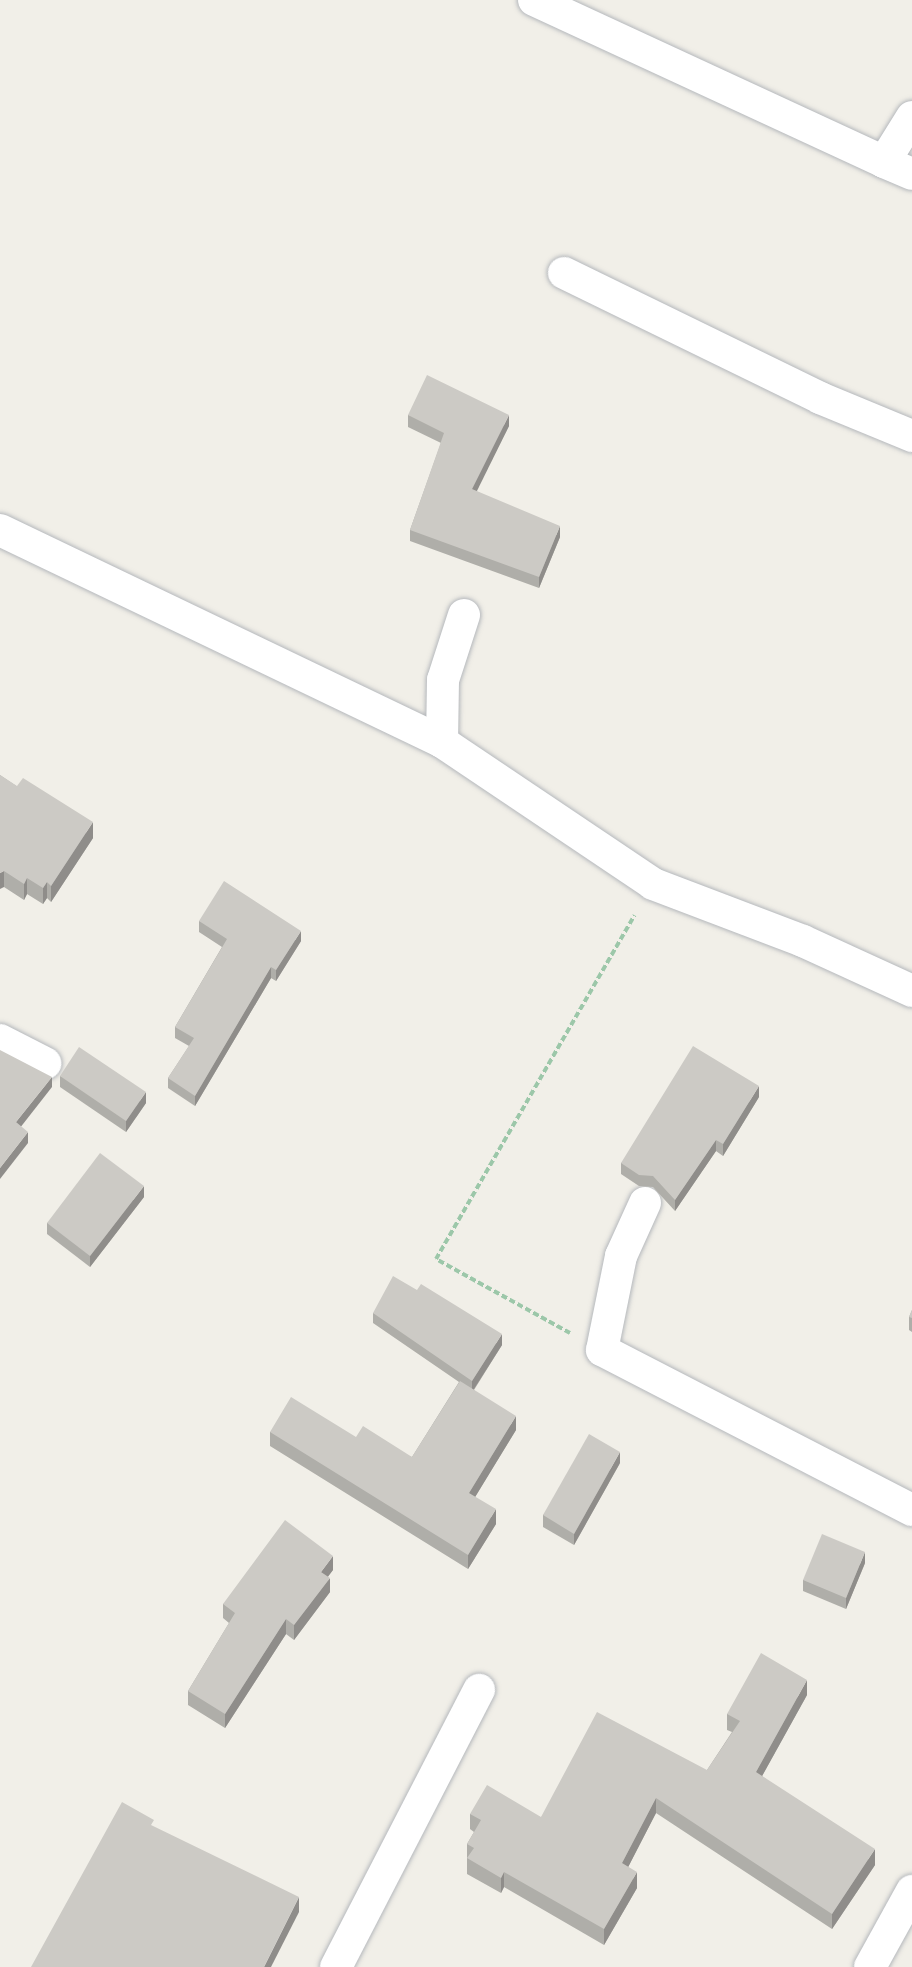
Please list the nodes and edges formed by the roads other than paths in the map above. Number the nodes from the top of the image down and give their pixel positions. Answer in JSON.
{"nodes":[{"id":1,"x":534,"y":0,"type":"edge"},
{"id":2,"x":912,"y":117,"type":"edge"},
{"id":3,"x":884,"y":162,"type":"junction"},
{"id":4,"x":912,"y":174,"type":"edge"},
{"id":5,"x":564,"y":273,"type":"dead end"},
{"id":6,"x":912,"y":436,"type":"edge"},
{"id":7,"x":0,"y":530,"type":"edge"},
{"id":8,"x":464,"y":615,"type":"dead end"},
{"id":9,"x":442,"y":742,"type":"junction"},
{"id":10,"x":912,"y":991,"type":"edge"},
{"id":11,"x":0,"y":1040,"type":"edge"},
{"id":12,"x":45,"y":1063,"type":"dead end"},
{"id":13,"x":645,"y":1203,"type":"dead end"},
{"id":14,"x":912,"y":1510,"type":"edge"},
{"id":15,"x":479,"y":1690,"type":"dead end"},
{"id":16,"x":912,"y":1891,"type":"edge"},
{"id":17,"x":336,"y":1967,"type":"edge"},
{"id":18,"x":870,"y":1967,"type":"edge"}],
"edges":[{"from":1,"to":3,"type":"street"},
{"from":2,"to":3,"type":"street"},
{"from":3,"to":4,"type":"street"},
{"from":5,"to":6,"type":"street"},
{"from":7,"to":9,"type":"street"},
{"from":8,"to":9,"type":"street"},
{"from":9,"to":10,"type":"street"},
{"from":11,"to":12,"type":"street"},
{"from":13,"to":14,"type":"street"},
{"from":15,"to":17,"type":"street"},
{"from":16,"to":18,"type":"street"}]}
